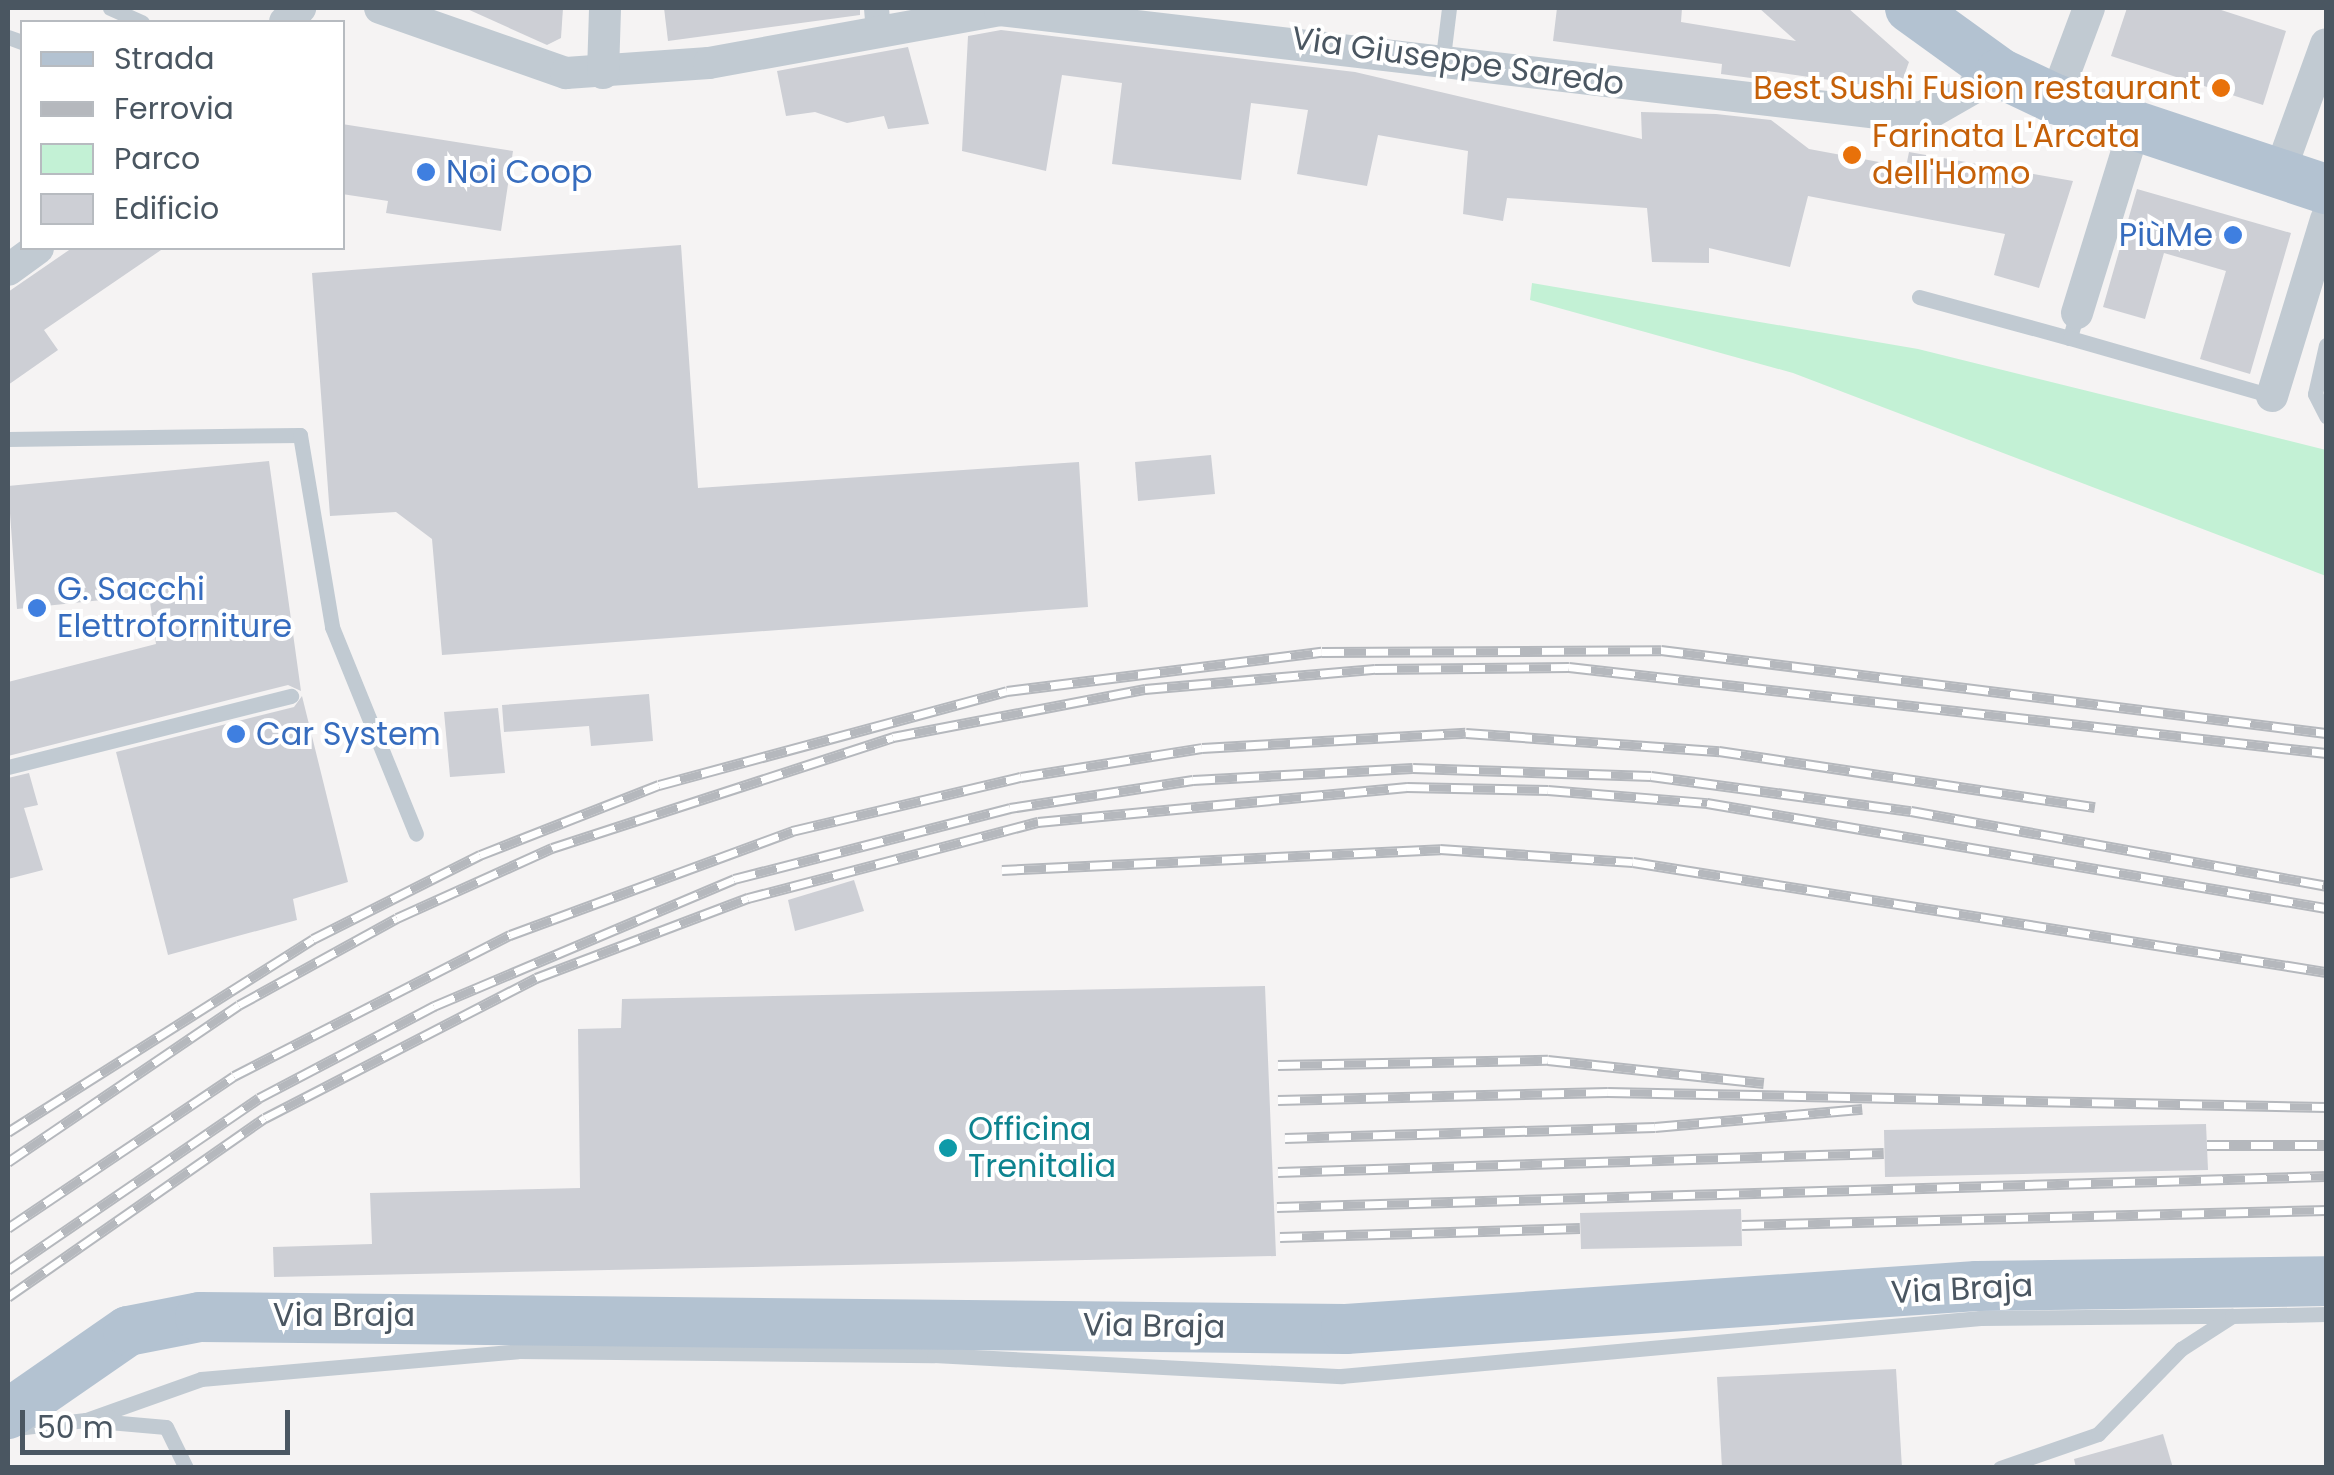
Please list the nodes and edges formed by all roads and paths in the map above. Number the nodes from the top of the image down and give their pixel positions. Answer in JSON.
{"nodes":[{"id":1,"x":110,"y":8,"type":"edge"},
{"id":2,"x":380,"y":8,"type":"edge"},
{"id":3,"x":606,"y":8,"type":"edge"},
{"id":4,"x":1448,"y":8,"type":"edge"},
{"id":5,"x":1910,"y":8,"type":"edge"},
{"id":6,"x":2089,"y":8,"type":"edge"},
{"id":7,"x":1153,"y":14,"type":"edge"},
{"id":8,"x":877,"y":19,"type":"edge"},
{"id":9,"x":137,"y":20,"type":"edge"},
{"id":10,"x":2326,"y":44,"type":"edge"},
{"id":11,"x":1443,"y":57,"type":"junction"},
{"id":12,"x":603,"y":73,"type":"junction"},
{"id":13,"x":2000,"y":73,"type":"junction"},
{"id":14,"x":2055,"y":99,"type":"junction"},
{"id":15,"x":2135,"y":126,"type":"junction"},
{"id":16,"x":2279,"y":174,"type":"junction"},
{"id":17,"x":2326,"y":189,"type":"edge"},
{"id":18,"x":2326,"y":219,"type":"edge"},
{"id":19,"x":35,"y":250,"type":"edge"},
{"id":20,"x":8,"y":270,"type":"edge"},
{"id":21,"x":1919,"y":297,"type":"dead end"},
{"id":22,"x":2074,"y":325,"type":"junction"},
{"id":23,"x":2326,"y":345,"type":"edge"},
{"id":24,"x":2272,"y":396,"type":"joint"},
{"id":25,"x":2326,"y":416,"type":"edge"},
{"id":26,"x":8,"y":439,"type":"edge"},
{"id":27,"x":292,"y":696,"type":"dead end"},
{"id":28,"x":8,"y":767,"type":"edge"},
{"id":29,"x":416,"y":834,"type":"dead end"},
{"id":30,"x":2326,"y":1281,"type":"edge"},
{"id":31,"x":2326,"y":1314,"type":"edge"},
{"id":32,"x":2232,"y":1316,"type":"junction"},
{"id":33,"x":8,"y":1414,"type":"edge"},
{"id":34,"x":86,"y":1420,"type":"junction"},
{"id":35,"x":8,"y":1429,"type":"edge"},
{"id":36,"x":186,"y":1468,"type":"edge"},
{"id":37,"x":2000,"y":1468,"type":"edge"}],
"edges":[{"from":1,"to":9,"type":"lane"},
{"from":2,"to":12,"type":"street","name":"Via Giuseppe Saredo"},
{"from":3,"to":12,"type":"street"},
{"from":4,"to":11,"type":"lane"},
{"from":5,"to":13,"type":"main road"},
{"from":6,"to":14,"type":"street"},
{"from":7,"to":8,"type":"street","name":"Via Giuseppe Saredo"},
{"from":7,"to":11,"type":"street","name":"Via Giuseppe Saredo"},
{"from":8,"to":12,"type":"street","name":"Via Giuseppe Saredo"},
{"from":10,"to":16,"type":"street"},
{"from":11,"to":13,"type":"street","name":"Via Giuseppe Saredo"},
{"from":13,"to":14,"type":"main road"},
{"from":14,"to":15,"type":"main road"},
{"from":15,"to":16,"type":"main road"},
{"from":15,"to":22,"type":"street"},
{"from":16,"to":17,"type":"main road"},
{"from":18,"to":24,"type":"street"},
{"from":19,"to":20,"type":"street"},
{"from":21,"to":22,"type":"lane"},
{"from":22,"to":24,"type":"lane"},
{"from":23,"to":25,"type":"lane"},
{"from":26,"to":29,"type":"lane"},
{"from":27,"to":28,"type":"lane"},
{"from":30,"to":33,"type":"main road","name":"Via Braja"},
{"from":31,"to":32,"type":"lane"},
{"from":32,"to":34,"type":"lane"},
{"from":32,"to":37,"type":"lane"},
{"from":34,"to":35,"type":"lane"},
{"from":34,"to":36,"type":"lane"}]}
